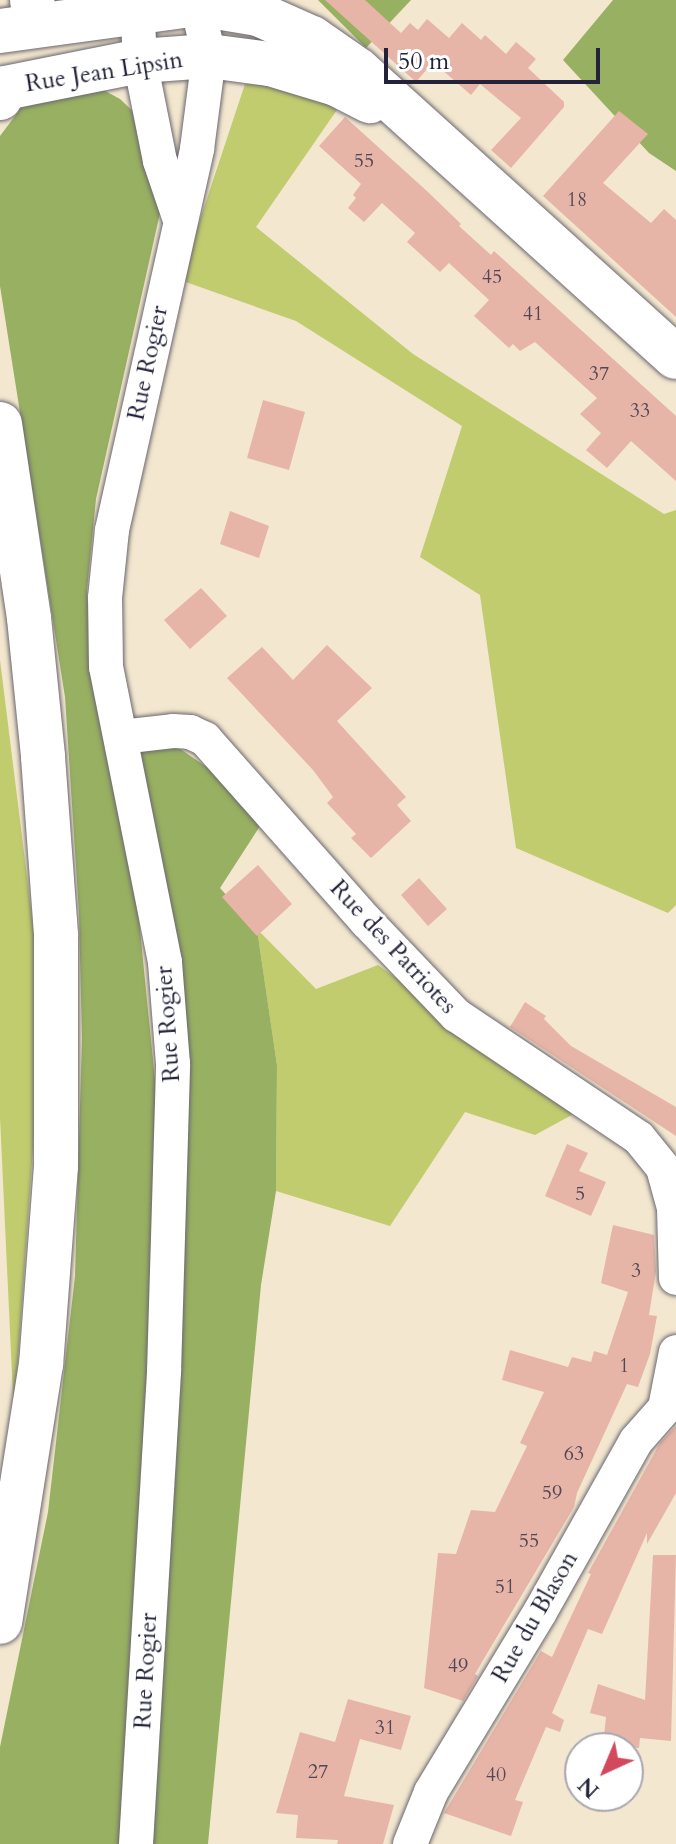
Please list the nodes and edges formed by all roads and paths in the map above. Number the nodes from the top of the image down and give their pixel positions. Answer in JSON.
{"nodes":[{"id":1,"x":197,"y":2,"type":"edge"},
{"id":2,"x":137,"y":5,"type":"edge"},
{"id":3,"x":23,"y":18,"type":"edge"},
{"id":4,"x":209,"y":56,"type":"junction"},
{"id":5,"x":140,"y":61,"type":"junction"},
{"id":6,"x":2,"y":92,"type":"edge"},
{"id":7,"x":415,"y":123,"type":"junction"},
{"id":8,"x":179,"y":217,"type":"junction"},
{"id":9,"x":676,"y":357,"type":"edge"},
{"id":10,"x":0,"y":424,"type":"edge"},
{"id":11,"x":121,"y":737,"type":"junction"},
{"id":12,"x":676,"y":1278,"type":"edge"},
{"id":13,"x":676,"y":1352,"type":"edge"},
{"id":14,"x":670,"y":1405,"type":"edge"},
{"id":15,"x":0,"y":1622,"type":"edge"},
{"id":16,"x":136,"y":1844,"type":"edge"},
{"id":17,"x":410,"y":1844,"type":"edge"}],
"edges":[{"from":1,"to":2,"type":"main road"},
{"from":1,"to":4,"type":"street","name":"Rue Rogier"},
{"from":1,"to":7,"type":"main road"},
{"from":2,"to":3,"type":"main road"},
{"from":2,"to":5,"type":"street"},
{"from":3,"to":6,"type":"main road"},
{"from":4,"to":5,"type":"main road","name":"Rue Jean Lipsin"},
{"from":4,"to":7,"type":"main road","name":"Rue Jean Lipsin"},
{"from":4,"to":8,"type":"street","name":"Rue Rogier"},
{"from":5,"to":6,"type":"main road","name":"Rue Jean Lipsin"},
{"from":5,"to":8,"type":"street"},
{"from":7,"to":9,"type":"main road"},
{"from":8,"to":11,"type":"street","name":"Rue Rogier"},
{"from":10,"to":15,"type":"main road"},
{"from":11,"to":12,"type":"street","name":"Rue des Patriotes"},
{"from":11,"to":16,"type":"street","name":"Rue Rogier"},
{"from":13,"to":14,"type":"street"},
{"from":14,"to":17,"type":"street","name":"Rue du Blason"}]}
